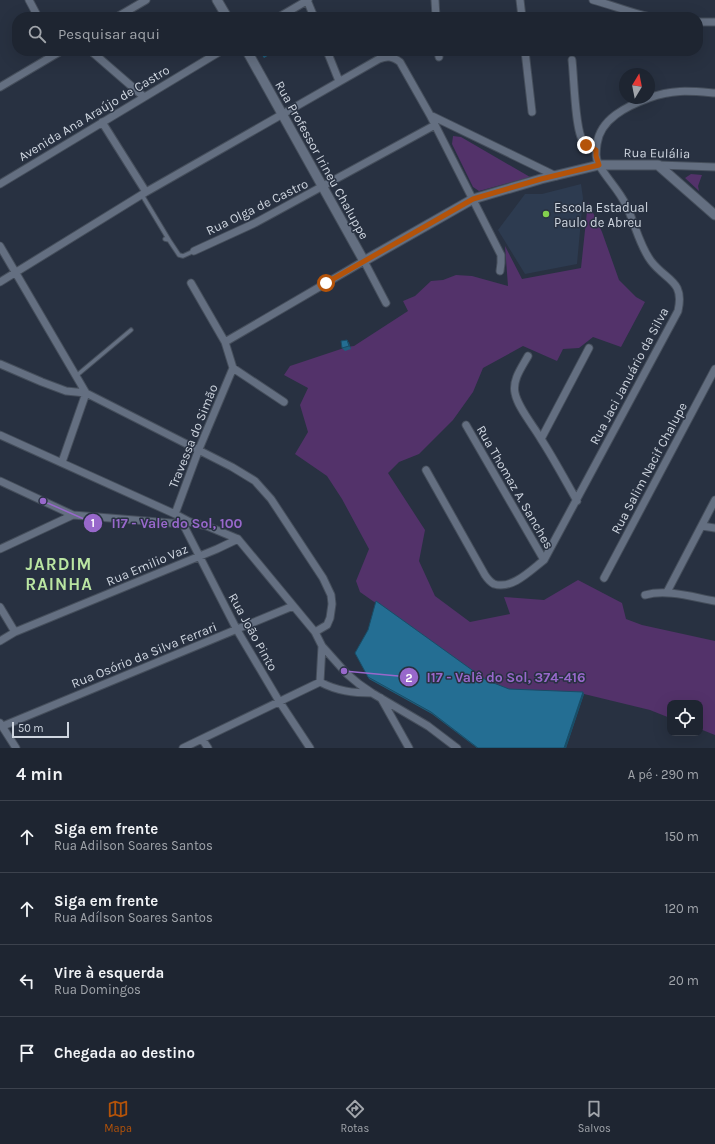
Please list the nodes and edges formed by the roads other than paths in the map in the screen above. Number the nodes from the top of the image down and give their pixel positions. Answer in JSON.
{"nodes":[{"id":1,"x":29,"y":0,"type":"edge"},
{"id":2,"x":146,"y":0,"type":"edge"},
{"id":3,"x":217,"y":0,"type":"edge"},
{"id":4,"x":307,"y":0,"type":"edge"},
{"id":5,"x":435,"y":0,"type":"edge"},
{"id":6,"x":520,"y":0,"type":"edge"},
{"id":7,"x":593,"y":0,"type":"edge"},
{"id":8,"x":35,"y":12,"type":"edge"},
{"id":9,"x":126,"y":12,"type":"edge"},
{"id":10,"x":224,"y":12,"type":"edge"},
{"id":11,"x":287,"y":12,"type":"edge"},
{"id":12,"x":312,"y":12,"type":"edge"},
{"id":13,"x":436,"y":12,"type":"edge"},
{"id":14,"x":521,"y":12,"type":"edge"},
{"id":15,"x":631,"y":12,"type":"edge"},
{"id":16,"x":703,"y":22,"type":"edge"},
{"id":17,"x":715,"y":22,"type":"edge"},
{"id":18,"x":51,"y":56,"type":"edge"},
{"id":19,"x":97,"y":56,"type":"edge"},
{"id":20,"x":214,"y":56,"type":"edge"},
{"id":21,"x":250,"y":56,"type":"edge"},
{"id":22,"x":329,"y":56,"type":"edge"},
{"id":23,"x":526,"y":56,"type":"edge"},
{"id":24,"x":572,"y":60,"type":"dead end"},
{"id":25,"x":339,"y":82,"type":"junction"},
{"id":26,"x":0,"y":87,"type":"edge"},
{"id":27,"x":715,"y":93,"type":"edge"},
{"id":28,"x":655,"y":96,"type":"edge"},
{"id":29,"x":144,"y":97,"type":"junction"},
{"id":30,"x":636,"y":104,"type":"edge"},
{"id":31,"x":532,"y":112,"type":"dead end"},
{"id":32,"x":282,"y":114,"type":"junction"},
{"id":33,"x":430,"y":115,"type":"junction"},
{"id":34,"x":102,"y":122,"type":"junction"},
{"id":35,"x":435,"y":125,"type":"junction"},
{"id":36,"x":596,"y":150,"type":"junction"},
{"id":37,"x":599,"y":165,"type":"junction"},
{"id":38,"x":658,"y":165,"type":"junction"},
{"id":39,"x":715,"y":167,"type":"edge"},
{"id":40,"x":556,"y":176,"type":"junction"},
{"id":41,"x":0,"y":184,"type":"edge"},
{"id":42,"x":323,"y":187,"type":"junction"},
{"id":43,"x":144,"y":193,"type":"junction"},
{"id":44,"x":473,"y":199,"type":"junction"},
{"id":45,"x":715,"y":215,"type":"edge"},
{"id":46,"x":0,"y":246,"type":"edge"},
{"id":47,"x":194,"y":251,"type":"joint"},
{"id":48,"x":364,"y":261,"type":"junction"},
{"id":49,"x":500,"y":271,"type":"dead end"},
{"id":50,"x":16,"y":272,"type":"junction"},
{"id":51,"x":0,"y":282,"type":"edge"},
{"id":52,"x":191,"y":283,"type":"dead end"},
{"id":53,"x":386,"y":303,"type":"dead end"},
{"id":54,"x":131,"y":330,"type":"dead end"},
{"id":55,"x":225,"y":342,"type":"junction"},
{"id":56,"x":589,"y":348,"type":"dead end"},
{"id":57,"x":528,"y":356,"type":"dead end"},
{"id":58,"x":0,"y":364,"type":"edge"},
{"id":59,"x":233,"y":368,"type":"junction"},
{"id":60,"x":715,"y":369,"type":"edge"},
{"id":61,"x":75,"y":376,"type":"junction"},
{"id":62,"x":86,"y":393,"type":"junction"},
{"id":63,"x":284,"y":402,"type":"dead end"},
{"id":64,"x":466,"y":425,"type":"dead end"},
{"id":65,"x":0,"y":435,"type":"edge"},
{"id":66,"x":541,"y":439,"type":"junction"},
{"id":67,"x":199,"y":449,"type":"junction"},
{"id":68,"x":62,"y":462,"type":"junction"},
{"id":69,"x":426,"y":470,"type":"dead end"},
{"id":70,"x":0,"y":481,"type":"edge"},
{"id":71,"x":715,"y":500,"type":"edge"},
{"id":72,"x":576,"y":501,"type":"junction"},
{"id":73,"x":175,"y":514,"type":"junction"},
{"id":74,"x":73,"y":515,"type":"junction"},
{"id":75,"x":186,"y":523,"type":"junction"},
{"id":76,"x":702,"y":526,"type":"junction"},
{"id":77,"x":715,"y":528,"type":"edge"},
{"id":78,"x":238,"y":539,"type":"junction"},
{"id":79,"x":0,"y":549,"type":"edge"},
{"id":80,"x":199,"y":556,"type":"junction"},
{"id":81,"x":544,"y":560,"type":"junction"},
{"id":82,"x":604,"y":578,"type":"dead end"},
{"id":83,"x":667,"y":592,"type":"junction"},
{"id":84,"x":645,"y":595,"type":"dead end"},
{"id":85,"x":715,"y":601,"type":"edge"},
{"id":86,"x":293,"y":606,"type":"junction"},
{"id":87,"x":0,"y":607,"type":"edge"},
{"id":88,"x":237,"y":630,"type":"junction"},
{"id":89,"x":15,"y":632,"type":"junction"},
{"id":90,"x":315,"y":632,"type":"junction"},
{"id":91,"x":0,"y":641,"type":"edge"},
{"id":92,"x":322,"y":646,"type":"junction"},
{"id":93,"x":320,"y":682,"type":"junction"},
{"id":94,"x":372,"y":694,"type":"junction"},
{"id":95,"x":381,"y":698,"type":"junction"},
{"id":96,"x":279,"y":701,"type":"junction"},
{"id":97,"x":2,"y":724,"type":"edge"},
{"id":98,"x":202,"y":739,"type":"junction"},
{"id":99,"x":16,"y":748,"type":"edge"},
{"id":100,"x":183,"y":748,"type":"edge"},
{"id":101,"x":208,"y":748,"type":"edge"},
{"id":102,"x":310,"y":748,"type":"edge"},
{"id":103,"x":409,"y":748,"type":"edge"},
{"id":104,"x":457,"y":748,"type":"edge"}],
"edges":[{"from":1,"to":8,"type":"street"},
{"from":2,"to":9,"type":"street"},
{"from":3,"to":10,"type":"street"},
{"from":4,"to":11,"type":"street"},
{"from":4,"to":12,"type":"street"},
{"from":5,"to":13,"type":"street"},
{"from":6,"to":14,"type":"street"},
{"from":7,"to":15,"type":"street"},
{"from":16,"to":17,"type":"street"},
{"from":18,"to":26,"type":"street"},
{"from":19,"to":29,"type":"street"},
{"from":20,"to":29,"type":"street","name":"Avenida Ana Araújo de Castro"},
{"from":21,"to":32,"type":"street","name":"Rua Professor Irineu Chaluppe"},
{"from":22,"to":25,"type":"street"},
{"from":23,"to":31,"type":"street"},
{"from":24,"to":36,"type":"street"},
{"from":25,"to":32,"type":"street"},
{"from":25,"to":33,"type":"street"},
{"from":27,"to":28,"type":"street"},
{"from":29,"to":34,"type":"street","name":"Avenida Ana Araújo de Castro"},
{"from":30,"to":36,"type":"street"},
{"from":32,"to":42,"type":"street","name":"Rua Professor Irineu Chaluppe"},
{"from":32,"to":43,"type":"street"},
{"from":33,"to":35,"type":"street"},
{"from":33,"to":40,"type":"street"},
{"from":34,"to":41,"type":"street","name":"Avenida Ana Araújo de Castro"},
{"from":34,"to":43,"type":"street"},
{"from":35,"to":42,"type":"street","name":"Rua Olga de Castro"},
{"from":35,"to":44,"type":"street"},
{"from":36,"to":37,"type":"street"},
{"from":37,"to":38,"type":"street","name":"Rua Eulália"},
{"from":37,"to":40,"type":"street","name":"Rua Eulália"},
{"from":37,"to":72,"type":"street","name":"Rua Jaci Januário da Silva"},
{"from":38,"to":39,"type":"street","name":"Rua Eulália"},
{"from":38,"to":45,"type":"street"},
{"from":40,"to":44,"type":"street","name":"Rua Eulália"},
{"from":42,"to":47,"type":"street","name":"Rua Olga de Castro"},
{"from":42,"to":48,"type":"street","name":"Rua Professor Irineu Chaluppe"},
{"from":43,"to":47,"type":"lane"},
{"from":43,"to":50,"type":"street"},
{"from":44,"to":48,"type":"street","name":"Rua Eulália"},
{"from":44,"to":49,"type":"street"},
{"from":46,"to":50,"type":"street"},
{"from":48,"to":53,"type":"street","name":"Rua Professor Irineu Chaluppe"},
{"from":48,"to":55,"type":"street"},
{"from":50,"to":51,"type":"street"},
{"from":50,"to":61,"type":"street"},
{"from":52,"to":55,"type":"street"},
{"from":54,"to":61,"type":"lane"},
{"from":55,"to":59,"type":"street"},
{"from":56,"to":66,"type":"street"},
{"from":57,"to":66,"type":"street"},
{"from":58,"to":62,"type":"street"},
{"from":59,"to":63,"type":"street"},
{"from":59,"to":67,"type":"street","name":"Travessa do Simão"},
{"from":60,"to":82,"type":"street","name":"Rua Salim Nacif Chalupe"},
{"from":61,"to":62,"type":"street"},
{"from":62,"to":67,"type":"street"},
{"from":62,"to":68,"type":"street"},
{"from":64,"to":81,"type":"street","name":"Rua Thomaz A. Sanches"},
{"from":65,"to":68,"type":"street"},
{"from":66,"to":72,"type":"street"},
{"from":67,"to":73,"type":"street","name":"Travessa do Simão"},
{"from":67,"to":90,"type":"street"},
{"from":68,"to":73,"type":"street"},
{"from":69,"to":81,"type":"street"},
{"from":70,"to":74,"type":"street"},
{"from":71,"to":76,"type":"street"},
{"from":72,"to":81,"type":"street","name":"Rua Jaci Januário da Silva"},
{"from":73,"to":75,"type":"street"},
{"from":74,"to":75,"type":"street"},
{"from":74,"to":79,"type":"street"},
{"from":75,"to":78,"type":"street"},
{"from":75,"to":80,"type":"street","name":"Rua João Pinto"},
{"from":76,"to":77,"type":"street"},
{"from":76,"to":83,"type":"street"},
{"from":78,"to":80,"type":"street","name":"Rua Emilio Vaz"},
{"from":78,"to":86,"type":"street"},
{"from":80,"to":88,"type":"street","name":"Rua João Pinto"},
{"from":80,"to":89,"type":"street","name":"Rua Emilio Vaz"},
{"from":83,"to":84,"type":"street"},
{"from":83,"to":85,"type":"street"},
{"from":86,"to":88,"type":"street","name":"Rua Osório da Silva Ferrari"},
{"from":86,"to":90,"type":"street"},
{"from":87,"to":89,"type":"street"},
{"from":88,"to":96,"type":"street","name":"Rua João Pinto"},
{"from":88,"to":97,"type":"street","name":"Rua Osório da Silva Ferrari"},
{"from":89,"to":91,"type":"street","name":"Rua Emilio Vaz"},
{"from":90,"to":92,"type":"street"},
{"from":92,"to":93,"type":"street"},
{"from":92,"to":94,"type":"street"},
{"from":93,"to":94,"type":"street"},
{"from":93,"to":96,"type":"street"},
{"from":94,"to":95,"type":"street"},
{"from":95,"to":103,"type":"street"},
{"from":95,"to":104,"type":"street"},
{"from":96,"to":98,"type":"street"},
{"from":96,"to":102,"type":"street","name":"Rua João Pinto"},
{"from":97,"to":99,"type":"street"},
{"from":98,"to":100,"type":"street"},
{"from":98,"to":101,"type":"street"}]}
